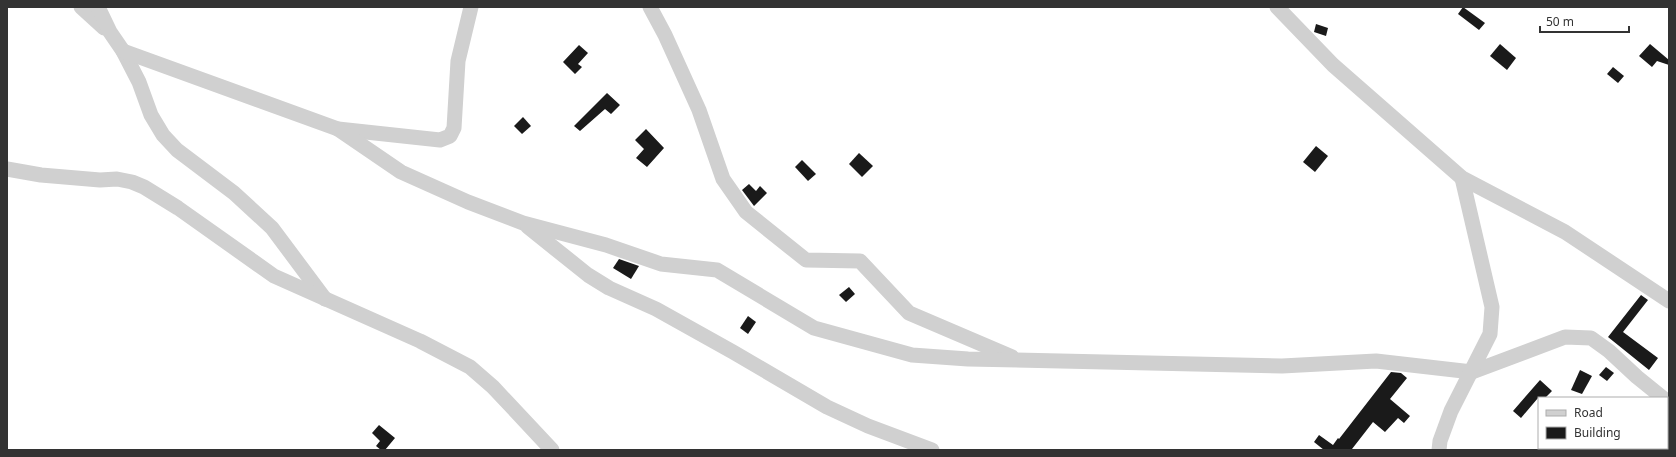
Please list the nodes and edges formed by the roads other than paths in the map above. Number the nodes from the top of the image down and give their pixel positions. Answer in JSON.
{"nodes":[{"id":1,"x":81,"y":7,"type":"edge"},
{"id":2,"x":98,"y":7,"type":"edge"},
{"id":3,"x":471,"y":7,"type":"edge"},
{"id":4,"x":650,"y":7,"type":"edge"},
{"id":5,"x":1277,"y":7,"type":"edge"},
{"id":6,"x":110,"y":32,"type":"junction"},
{"id":7,"x":123,"y":51,"type":"junction"},
{"id":8,"x":338,"y":129,"type":"junction"},
{"id":9,"x":7,"y":169,"type":"edge"},
{"id":10,"x":1462,"y":178,"type":"junction"},
{"id":11,"x":523,"y":223,"type":"junction"},
{"id":12,"x":326,"y":300,"type":"junction"},
{"id":13,"x":1669,"y":301,"type":"edge"},
{"id":14,"x":1020,"y":360,"type":"junction"},
{"id":15,"x":1472,"y":372,"type":"junction"},
{"id":16,"x":1637,"y":377,"type":"junction"},
{"id":17,"x":1649,"y":397,"type":"edge"},
{"id":18,"x":1662,"y":397,"type":"edge"},
{"id":19,"x":1442,"y":448,"type":"edge"},
{"id":20,"x":552,"y":450,"type":"edge"},
{"id":21,"x":932,"y":450,"type":"edge"}],
"edges":[{"from":1,"to":6,"type":"street"},
{"from":2,"to":6,"type":"street"},
{"from":3,"to":8,"type":"street"},
{"from":4,"to":14,"type":"street"},
{"from":5,"to":10,"type":"street"},
{"from":6,"to":7,"type":"street"},
{"from":7,"to":8,"type":"street"},
{"from":7,"to":12,"type":"street"},
{"from":8,"to":11,"type":"street"},
{"from":9,"to":12,"type":"street"},
{"from":10,"to":13,"type":"street"},
{"from":10,"to":15,"type":"street"},
{"from":11,"to":14,"type":"street"},
{"from":11,"to":21,"type":"street"},
{"from":12,"to":20,"type":"street"},
{"from":14,"to":15,"type":"street"},
{"from":15,"to":16,"type":"street"},
{"from":15,"to":19,"type":"street"},
{"from":16,"to":17,"type":"street"},
{"from":16,"to":18,"type":"street"}]}
